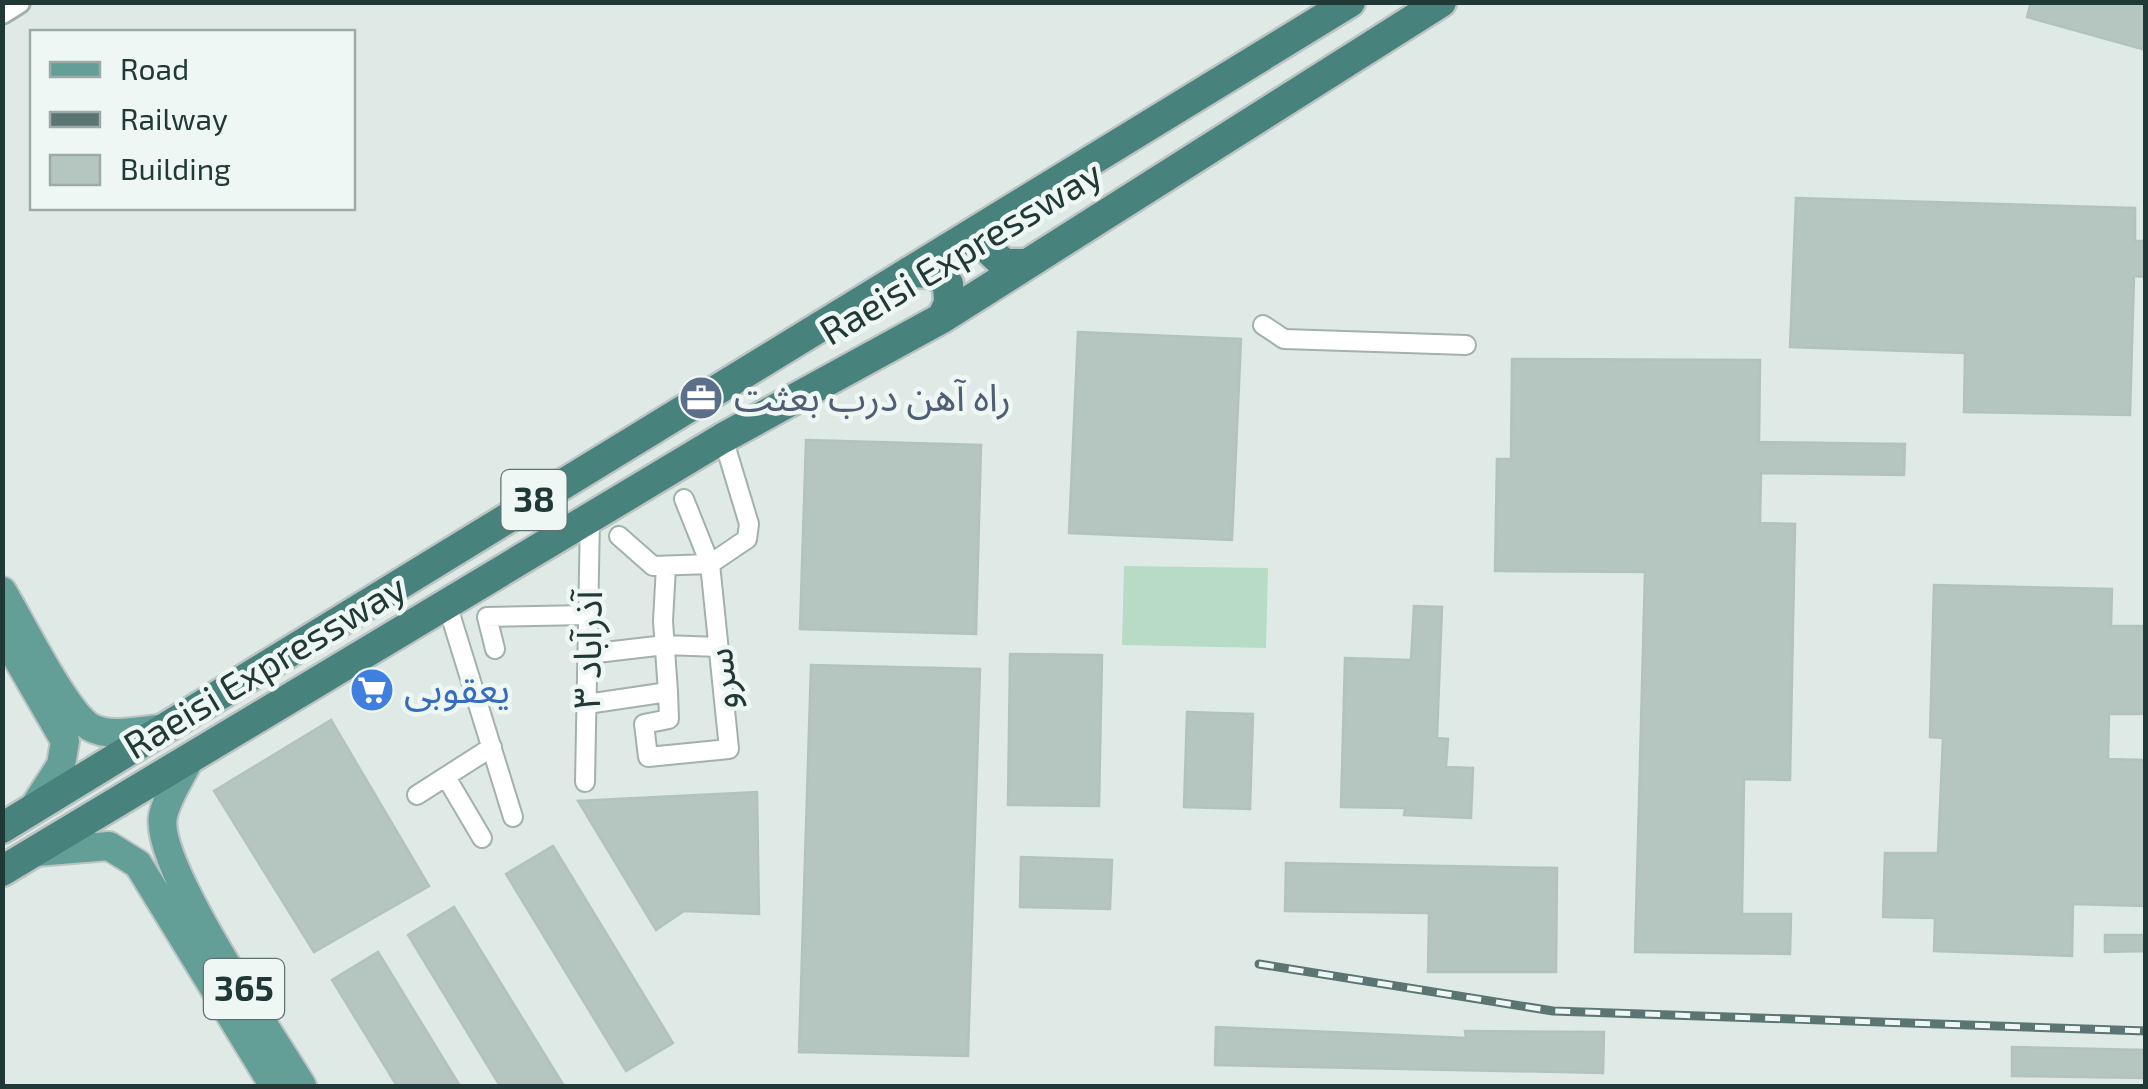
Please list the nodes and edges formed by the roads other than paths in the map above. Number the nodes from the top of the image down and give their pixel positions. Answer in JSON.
{"nodes":[{"id":1,"x":18,"y":2,"type":"edge"},
{"id":2,"x":1350,"y":2,"type":"edge"},
{"id":3,"x":1440,"y":2,"type":"edge"},
{"id":4,"x":2,"y":12,"type":"edge"},
{"id":5,"x":991,"y":223,"type":"junction"},
{"id":6,"x":1026,"y":264,"type":"junction"},
{"id":7,"x":909,"y":272,"type":"junction"},
{"id":8,"x":942,"y":318,"type":"junction"},
{"id":9,"x":1263,"y":325,"type":"dead end"},
{"id":10,"x":1466,"y":345,"type":"dead end"},
{"id":11,"x":723,"y":438,"type":"junction"},
{"id":12,"x":684,"y":499,"type":"dead end"},
{"id":13,"x":590,"y":518,"type":"junction"},
{"id":14,"x":619,"y":536,"type":"dead end"},
{"id":15,"x":710,"y":564,"type":"junction"},
{"id":16,"x":666,"y":566,"type":"junction"},
{"id":17,"x":2,"y":591,"type":"edge"},
{"id":18,"x":447,"y":604,"type":"junction"},
{"id":19,"x":588,"y":615,"type":"junction"},
{"id":20,"x":2,"y":632,"type":"edge"},
{"id":21,"x":665,"y":645,"type":"junction"},
{"id":22,"x":718,"y":647,"type":"junction"},
{"id":23,"x":495,"y":648,"type":"dead end"},
{"id":24,"x":588,"y":654,"type":"junction"},
{"id":25,"x":668,"y":692,"type":"junction"},
{"id":26,"x":587,"y":704,"type":"junction"},
{"id":27,"x":64,"y":716,"type":"junction"},
{"id":28,"x":159,"y":729,"type":"junction"},
{"id":29,"x":492,"y":747,"type":"junction"},
{"id":30,"x":189,"y":760,"type":"junction"},
{"id":31,"x":446,"y":776,"type":"junction"},
{"id":32,"x":585,"y":782,"type":"dead end"},
{"id":33,"x":417,"y":796,"type":"dead end"},
{"id":34,"x":32,"y":810,"type":"junction"},
{"id":35,"x":514,"y":817,"type":"dead end"},
{"id":36,"x":2,"y":825,"type":"edge"},
{"id":37,"x":482,"y":838,"type":"dead end"},
{"id":38,"x":32,"y":853,"type":"junction"},
{"id":39,"x":2,"y":873,"type":"edge"},
{"id":40,"x":174,"y":897,"type":"junction"},
{"id":41,"x":274,"y":1086,"type":"edge"},
{"id":42,"x":302,"y":1086,"type":"edge"}],
"edges":[{"from":1,"to":4,"type":"street"},
{"from":2,"to":5,"type":"highway","name":"Raeisi Expressway","number":"38"},
{"from":3,"to":6,"type":"highway","name":"Raeisi Expressway","number":"38"},
{"from":5,"to":6,"type":"highway"},
{"from":5,"to":7,"type":"highway","name":"Raeisi Expressway","number":"38"},
{"from":6,"to":8,"type":"highway","name":"Raeisi Expressway","number":"38"},
{"from":7,"to":8,"type":"highway"},
{"from":7,"to":28,"type":"highway","name":"Raeisi Expressway","number":"38"},
{"from":8,"to":11,"type":"highway","name":"Raeisi Expressway","number":"38"},
{"from":9,"to":10,"type":"street"},
{"from":11,"to":13,"type":"highway","name":"Raeisi Expressway","number":"38"},
{"from":11,"to":15,"type":"street"},
{"from":12,"to":15,"type":"street","name":"سرو"},
{"from":13,"to":18,"type":"highway","name":"Raeisi Expressway","number":"38"},
{"from":13,"to":19,"type":"street","name":"۳ آذرآباد"},
{"from":14,"to":16,"type":"street"},
{"from":15,"to":16,"type":"street"},
{"from":15,"to":22,"type":"street","name":"سرو"},
{"from":16,"to":21,"type":"street"},
{"from":17,"to":27,"type":"main road"},
{"from":18,"to":29,"type":"street"},
{"from":18,"to":30,"type":"highway","name":"Raeisi Expressway","number":"38"},
{"from":19,"to":23,"type":"street"},
{"from":19,"to":24,"type":"street","name":"۳ آذرآباد"},
{"from":20,"to":27,"type":"main road"},
{"from":21,"to":22,"type":"street"},
{"from":21,"to":24,"type":"street"},
{"from":21,"to":25,"type":"street"},
{"from":22,"to":25,"type":"street","name":"سرو"},
{"from":24,"to":26,"type":"street","name":"۳ آذرآباد"},
{"from":25,"to":26,"type":"street"},
{"from":26,"to":32,"type":"street","name":"۳ آذرآباد"},
{"from":27,"to":28,"type":"main road"},
{"from":27,"to":34,"type":"main road"},
{"from":28,"to":34,"type":"highway","name":"Raeisi Expressway","number":"38"},
{"from":29,"to":31,"type":"street"},
{"from":29,"to":35,"type":"street"},
{"from":30,"to":38,"type":"highway","name":"Raeisi Expressway","number":"38"},
{"from":30,"to":40,"type":"main road","number":"365"},
{"from":31,"to":33,"type":"street"},
{"from":31,"to":37,"type":"street"},
{"from":34,"to":36,"type":"highway","name":"Raeisi Expressway"},
{"from":38,"to":39,"type":"highway","name":"Raeisi Expressway","number":"38"},
{"from":38,"to":40,"type":"main road","number":"365"},
{"from":40,"to":41,"type":"main road","number":"365"},
{"from":40,"to":42,"type":"main road","number":"365"}]}
